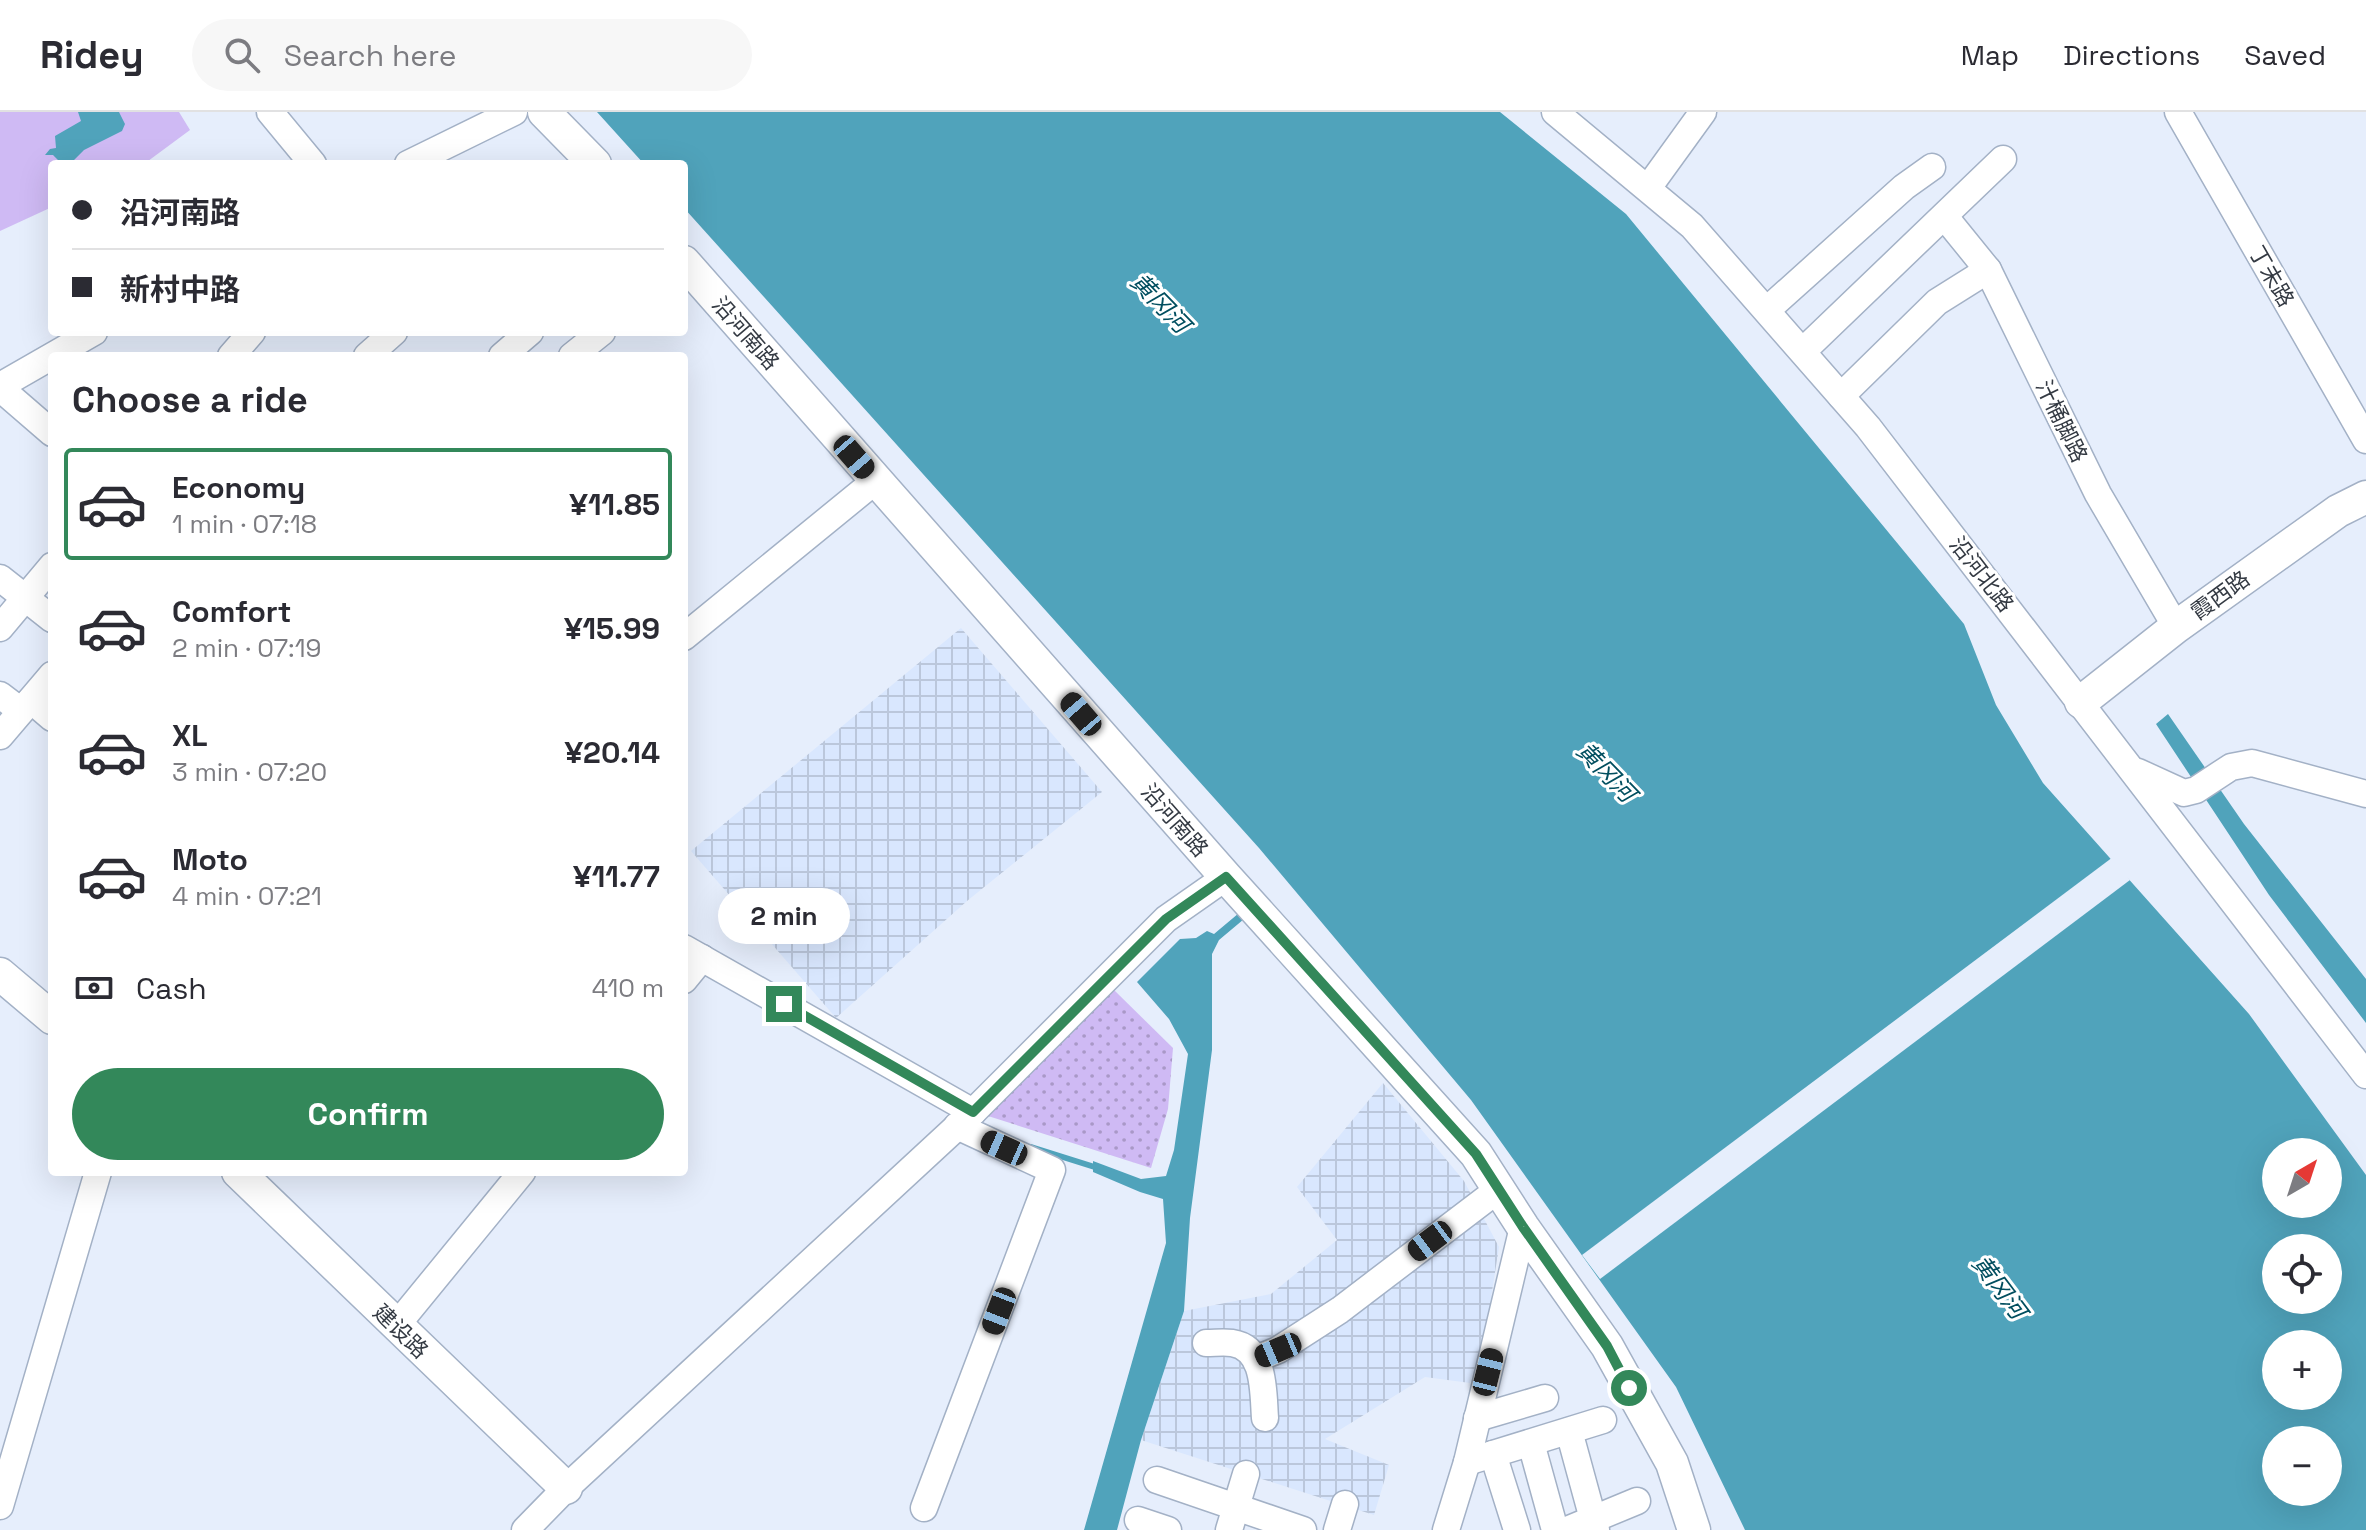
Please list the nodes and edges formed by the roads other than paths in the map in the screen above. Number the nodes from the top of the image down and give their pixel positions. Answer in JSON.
{"nodes":[{"id":1,"x":270,"y":112,"type":"edge"},
{"id":2,"x":514,"y":112,"type":"edge"},
{"id":3,"x":544,"y":112,"type":"edge"},
{"id":4,"x":1555,"y":112,"type":"edge"},
{"id":5,"x":1703,"y":112,"type":"edge"},
{"id":6,"x":2178,"y":112,"type":"edge"},
{"id":7,"x":2003,"y":159,"type":"dead end"},
{"id":8,"x":310,"y":160,"type":"edge"},
{"id":9,"x":416,"y":160,"type":"edge"},
{"id":10,"x":587,"y":160,"type":"edge"},
{"id":11,"x":1932,"y":167,"type":"dead end"},
{"id":12,"x":1648,"y":188,"type":"junction"},
{"id":13,"x":1945,"y":217,"type":"junction"},
{"id":14,"x":688,"y":267,"type":"edge"},
{"id":15,"x":1988,"y":270,"type":"junction"},
{"id":16,"x":1767,"y":310,"type":"junction"},
{"id":17,"x":87,"y":336,"type":"edge"},
{"id":18,"x":248,"y":336,"type":"edge"},
{"id":19,"x":390,"y":336,"type":"edge"},
{"id":20,"x":525,"y":336,"type":"edge"},
{"id":21,"x":597,"y":336,"type":"edge"},
{"id":22,"x":1803,"y":351,"type":"junction"},
{"id":23,"x":60,"y":352,"type":"edge"},
{"id":24,"x":234,"y":352,"type":"edge"},
{"id":25,"x":372,"y":352,"type":"edge"},
{"id":26,"x":507,"y":352,"type":"edge"},
{"id":27,"x":577,"y":352,"type":"edge"},
{"id":28,"x":48,"y":359,"type":"edge"},
{"id":29,"x":0,"y":387,"type":"edge"},
{"id":30,"x":1841,"y":396,"type":"junction"},
{"id":31,"x":48,"y":429,"type":"edge"},
{"id":32,"x":2366,"y":440,"type":"edge"},
{"id":33,"x":875,"y":481,"type":"junction"},
{"id":34,"x":2366,"y":497,"type":"edge"},
{"id":35,"x":48,"y":571,"type":"edge"},
{"id":36,"x":0,"y":578,"type":"edge"},
{"id":37,"x":26,"y":598,"type":"junction"},
{"id":38,"x":48,"y":616,"type":"edge"},
{"id":39,"x":2176,"y":627,"type":"junction"},
{"id":40,"x":0,"y":628,"type":"edge"},
{"id":41,"x":688,"y":634,"type":"edge"},
{"id":42,"x":48,"y":680,"type":"edge"},
{"id":43,"x":0,"y":695,"type":"edge"},
{"id":44,"x":2081,"y":702,"type":"junction"},
{"id":45,"x":26,"y":706,"type":"junction"},
{"id":46,"x":48,"y":716,"type":"edge"},
{"id":47,"x":0,"y":736,"type":"edge"},
{"id":48,"x":2134,"y":770,"type":"junction"},
{"id":49,"x":2366,"y":794,"type":"edge"},
{"id":50,"x":1226,"y":877,"type":"junction"},
{"id":51,"x":693,"y":953,"type":"edge"},
{"id":52,"x":0,"y":974,"type":"edge"},
{"id":53,"x":48,"y":1015,"type":"edge"},
{"id":54,"x":2366,"y":1075,"type":"edge"},
{"id":55,"x":965,"y":1119,"type":"junction"},
{"id":56,"x":97,"y":1176,"type":"edge"},
{"id":57,"x":242,"y":1176,"type":"edge"},
{"id":58,"x":519,"y":1176,"type":"edge"},
{"id":59,"x":1499,"y":1189,"type":"junction"},
{"id":60,"x":1523,"y":1227,"type":"junction"},
{"id":61,"x":396,"y":1326,"type":"junction"},
{"id":62,"x":1206,"y":1343,"type":"dead end"},
{"id":63,"x":1256,"y":1359,"type":"junction"},
{"id":64,"x":1545,"y":1398,"type":"dead end"},
{"id":65,"x":1265,"y":1418,"type":"dead end"},
{"id":66,"x":1477,"y":1418,"type":"junction"},
{"id":67,"x":1603,"y":1420,"type":"dead end"},
{"id":68,"x":1569,"y":1431,"type":"junction"},
{"id":69,"x":1531,"y":1443,"type":"junction"},
{"id":70,"x":1493,"y":1454,"type":"junction"},
{"id":71,"x":1467,"y":1462,"type":"junction"},
{"id":72,"x":1246,"y":1474,"type":"dead end"},
{"id":73,"x":1157,"y":1480,"type":"dead end"},
{"id":74,"x":566,"y":1488,"type":"junction"},
{"id":75,"x":1637,"y":1501,"type":"dead end"},
{"id":76,"x":1345,"y":1504,"type":"dead end"},
{"id":77,"x":0,"y":1506,"type":"edge"},
{"id":78,"x":924,"y":1508,"type":"dead end"},
{"id":79,"x":1232,"y":1519,"type":"edge"},
{"id":80,"x":1138,"y":1520,"type":"dead end"},
{"id":81,"x":1594,"y":1525,"type":"edge"},
{"id":82,"x":525,"y":1530,"type":"edge"},
{"id":83,"x":1168,"y":1530,"type":"edge"},
{"id":84,"x":1303,"y":1530,"type":"edge"},
{"id":85,"x":1337,"y":1530,"type":"edge"},
{"id":86,"x":1446,"y":1530,"type":"edge"},
{"id":87,"x":1517,"y":1530,"type":"edge"},
{"id":88,"x":1555,"y":1530,"type":"edge"},
{"id":89,"x":1567,"y":1530,"type":"edge"},
{"id":90,"x":1694,"y":1530,"type":"edge"}],
"edges":[{"from":1,"to":8,"type":"street"},
{"from":2,"to":9,"type":"street"},
{"from":3,"to":10,"type":"main road"},
{"from":4,"to":12,"type":"street","name":"沿河北路"},
{"from":5,"to":12,"type":"street"},
{"from":6,"to":32,"type":"street","name":"丁未路"},
{"from":7,"to":13,"type":"street"},
{"from":11,"to":16,"type":"street"},
{"from":12,"to":16,"type":"street","name":"沿河北路"},
{"from":13,"to":15,"type":"street","name":"汁桶脚路"},
{"from":13,"to":22,"type":"street"},
{"from":14,"to":33,"type":"main road","name":"沿河南路"},
{"from":15,"to":30,"type":"street"},
{"from":15,"to":39,"type":"street","name":"汁桶脚路"},
{"from":16,"to":22,"type":"street","name":"沿河北路"},
{"from":17,"to":23,"type":"street"},
{"from":18,"to":24,"type":"street"},
{"from":19,"to":25,"type":"street"},
{"from":20,"to":26,"type":"street"},
{"from":21,"to":27,"type":"street"},
{"from":22,"to":30,"type":"street","name":"沿河北路"},
{"from":28,"to":29,"type":"street"},
{"from":29,"to":31,"type":"street"},
{"from":30,"to":44,"type":"street","name":"沿河北路"},
{"from":33,"to":41,"type":"street"},
{"from":33,"to":50,"type":"main road","name":"沿河南路"},
{"from":34,"to":39,"type":"main road","name":"霞西路"},
{"from":35,"to":37,"type":"street"},
{"from":36,"to":37,"type":"street"},
{"from":37,"to":38,"type":"street"},
{"from":37,"to":40,"type":"street"},
{"from":39,"to":44,"type":"main road","name":"霞西路"},
{"from":42,"to":45,"type":"street"},
{"from":43,"to":45,"type":"street"},
{"from":44,"to":48,"type":"street","name":"沿河北路"},
{"from":45,"to":46,"type":"street"},
{"from":45,"to":47,"type":"street"},
{"from":48,"to":49,"type":"street"},
{"from":48,"to":54,"type":"street","name":"沿河北路"},
{"from":50,"to":55,"type":"street"},
{"from":50,"to":59,"type":"main road","name":"沿河南路"},
{"from":51,"to":55,"type":"street"},
{"from":52,"to":53,"type":"main road"},
{"from":55,"to":74,"type":"street"},
{"from":55,"to":78,"type":"street"},
{"from":56,"to":77,"type":"street"},
{"from":57,"to":61,"type":"main road","name":"建设路"},
{"from":58,"to":61,"type":"street"},
{"from":59,"to":60,"type":"main road","name":"沿河南路"},
{"from":59,"to":63,"type":"street"},
{"from":60,"to":66,"type":"street"},
{"from":60,"to":90,"type":"main road","name":"沿河南路"},
{"from":61,"to":74,"type":"main road","name":"建设路"},
{"from":62,"to":63,"type":"street"},
{"from":63,"to":65,"type":"street"},
{"from":64,"to":66,"type":"street"},
{"from":66,"to":71,"type":"street"},
{"from":67,"to":68,"type":"street"},
{"from":68,"to":69,"type":"street"},
{"from":68,"to":81,"type":"street"},
{"from":69,"to":70,"type":"street"},
{"from":69,"to":88,"type":"street"},
{"from":70,"to":71,"type":"street"},
{"from":70,"to":87,"type":"street"},
{"from":71,"to":86,"type":"street"},
{"from":72,"to":79,"type":"street"},
{"from":73,"to":79,"type":"street"},
{"from":74,"to":82,"type":"street"},
{"from":75,"to":81,"type":"street"},
{"from":76,"to":85,"type":"street"},
{"from":79,"to":84,"type":"street"},
{"from":80,"to":83,"type":"street"},
{"from":81,"to":89,"type":"street"}]}
